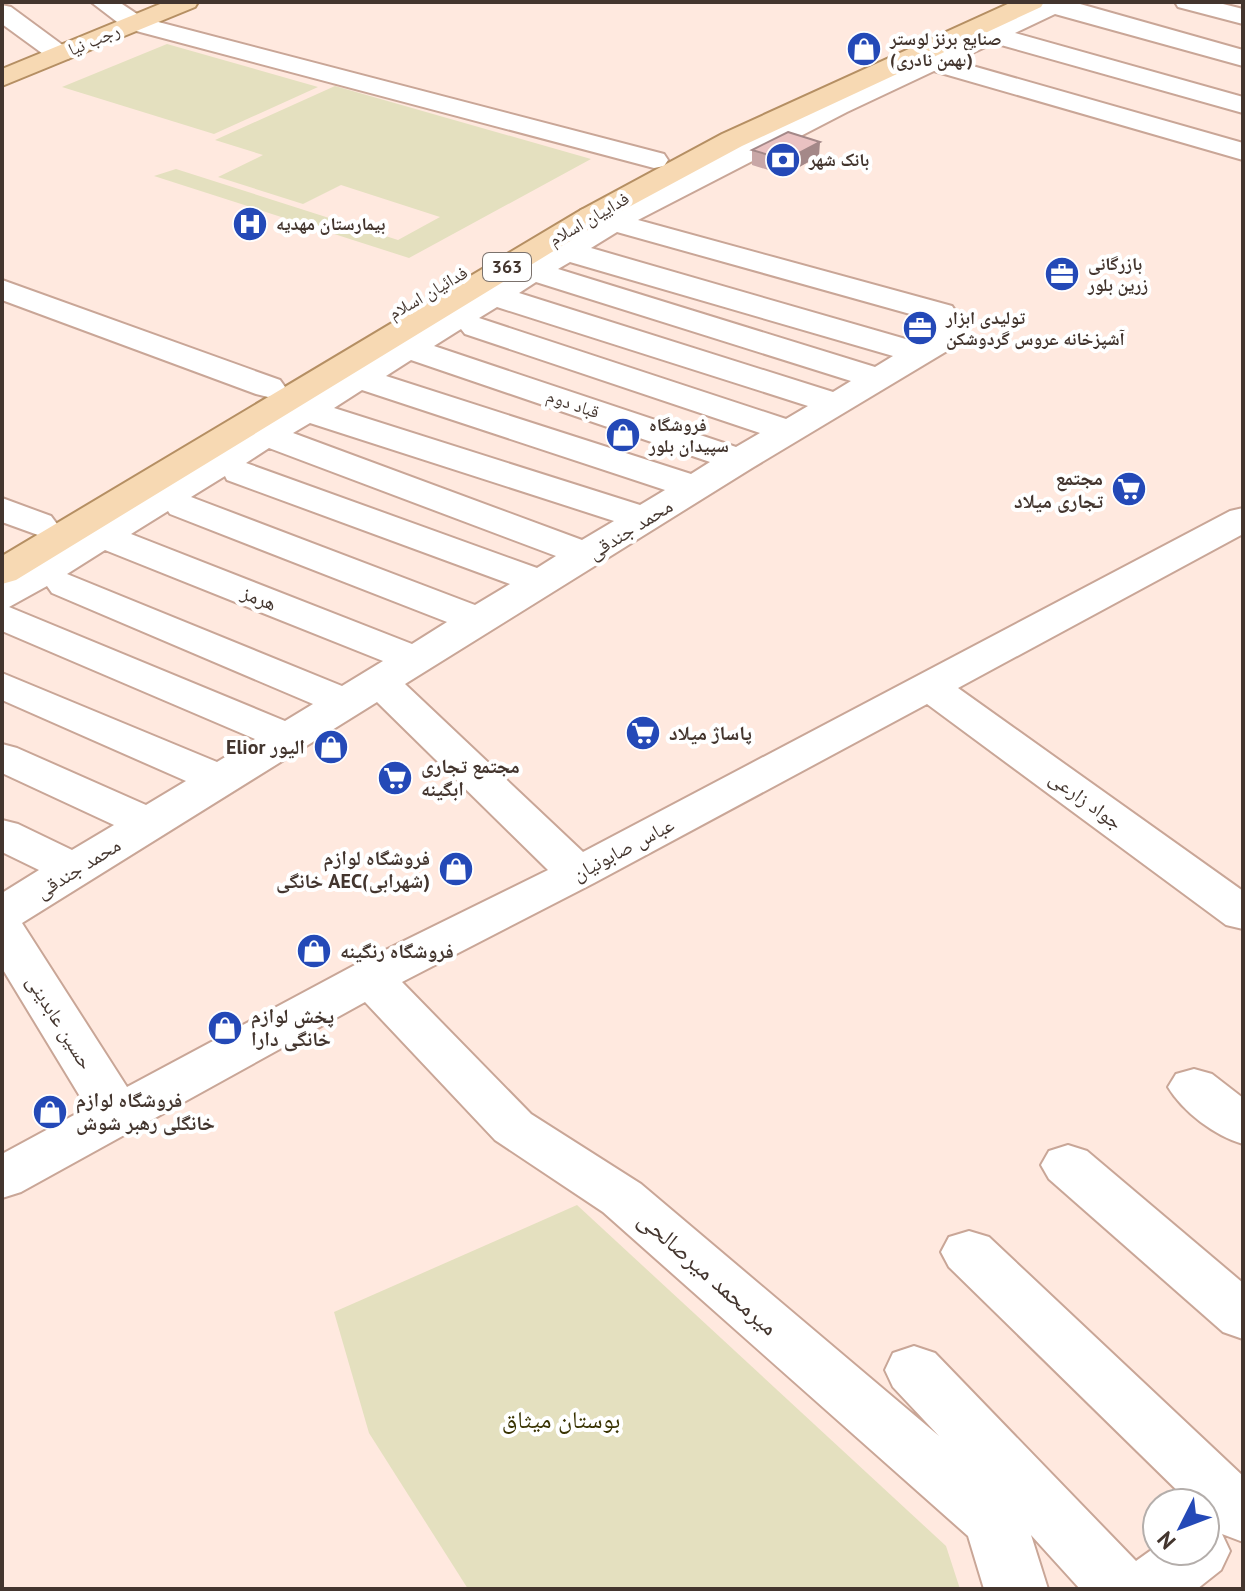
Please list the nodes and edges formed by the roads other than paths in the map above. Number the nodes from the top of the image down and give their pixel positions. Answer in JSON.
{"nodes":[{"id":1,"x":103,"y":2,"type":"edge"},
{"id":2,"x":186,"y":2,"type":"edge"},
{"id":3,"x":1111,"y":2,"type":"edge"},
{"id":4,"x":1187,"y":2,"type":"edge"},
{"id":5,"x":1036,"y":6,"type":"edge"},
{"id":6,"x":2,"y":12,"type":"edge"},
{"id":7,"x":986,"y":17,"type":"edge"},
{"id":8,"x":1241,"y":20,"type":"edge"},
{"id":9,"x":134,"y":23,"type":"junction"},
{"id":10,"x":963,"y":47,"type":"junction"},
{"id":11,"x":59,"y":54,"type":"junction"},
{"id":12,"x":1243,"y":58,"type":"edge"},
{"id":13,"x":931,"y":62,"type":"junction"},
{"id":14,"x":2,"y":78,"type":"edge"},
{"id":15,"x":1243,"y":79,"type":"edge"},
{"id":16,"x":1241,"y":126,"type":"edge"},
{"id":17,"x":743,"y":144,"type":"junction"},
{"id":18,"x":654,"y":160,"type":"junction"},
{"id":19,"x":602,"y":219,"type":"junction"},
{"id":20,"x":581,"y":255,"type":"dead end"},
{"id":21,"x":532,"y":271,"type":"junction"},
{"id":22,"x":2,"y":289,"type":"edge"},
{"id":23,"x":493,"y":295,"type":"junction"},
{"id":24,"x":476,"y":327,"type":"dead end"},
{"id":25,"x":407,"y":348,"type":"junction"},
{"id":26,"x":919,"y":353,"type":"junction"},
{"id":27,"x":358,"y":378,"type":"junction"},
{"id":28,"x":877,"y":378,"type":"junction"},
{"id":29,"x":268,"y":387,"type":"junction"},
{"id":30,"x":837,"y":404,"type":"junction"},
{"id":31,"x":306,"y":410,"type":"junction"},
{"id":32,"x":790,"y":432,"type":"junction"},
{"id":33,"x":265,"y":435,"type":"junction"},
{"id":34,"x":739,"y":460,"type":"junction"},
{"id":35,"x":240,"y":472,"type":"dead end"},
{"id":36,"x":697,"y":488,"type":"junction"},
{"id":37,"x":183,"y":506,"type":"dead end"},
{"id":38,"x":2,"y":509,"type":"edge"},
{"id":39,"x":646,"y":519,"type":"junction"},
{"id":40,"x":1243,"y":519,"type":"edge"},
{"id":41,"x":38,"y":524,"type":"junction"},
{"id":42,"x":102,"y":536,"type":"junction"},
{"id":43,"x":2,"y":545,"type":"edge"},
{"id":44,"x":587,"y":555,"type":"junction"},
{"id":45,"x":2,"y":572,"type":"edge"},
{"id":46,"x":542,"y":583,"type":"junction"},
{"id":47,"x":66,"y":585,"type":"dead end"},
{"id":48,"x":2,"y":597,"type":"edge"},
{"id":49,"x":2,"y":617,"type":"edge"},
{"id":50,"x":480,"y":621,"type":"junction"},
{"id":51,"x":417,"y":660,"type":"junction"},
{"id":52,"x":2,"y":685,"type":"edge"},
{"id":53,"x":929,"y":686,"type":"junction"},
{"id":54,"x":363,"y":693,"type":"junction"},
{"id":55,"x":289,"y":738,"type":"junction"},
{"id":56,"x":2,"y":757,"type":"edge"},
{"id":57,"x":221,"y":780,"type":"junction"},
{"id":58,"x":150,"y":824,"type":"junction"},
{"id":59,"x":2,"y":834,"type":"edge"},
{"id":60,"x":75,"y":870,"type":"junction"},
{"id":61,"x":578,"y":873,"type":"junction"},
{"id":62,"x":2,"y":914,"type":"edge"},
{"id":63,"x":1243,"y":914,"type":"edge"},
{"id":64,"x":2,"y":929,"type":"edge"},
{"id":65,"x":370,"y":978,"type":"junction"},
{"id":66,"x":1194,"y":1087,"type":"dead end"},
{"id":67,"x":117,"y":1114,"type":"junction"},
{"id":68,"x":1243,"y":1125,"type":"edge"},
{"id":69,"x":1068,"y":1165,"type":"dead end"},
{"id":70,"x":2,"y":1178,"type":"edge"},
{"id":71,"x":969,"y":1252,"type":"dead end"},
{"id":72,"x":1243,"y":1316,"type":"edge"},
{"id":73,"x":914,"y":1370,"type":"dead end"},
{"id":74,"x":1243,"y":1517,"type":"edge"},
{"id":75,"x":1221,"y":1534,"type":"edge"},
{"id":76,"x":1178,"y":1567,"type":"edge"},
{"id":77,"x":1016,"y":1589,"type":"edge"},
{"id":78,"x":1121,"y":1589,"type":"edge"},
{"id":79,"x":1148,"y":1589,"type":"edge"}],
"edges":[{"from":1,"to":9,"type":"street"},
{"from":2,"to":9,"type":"main road","name":"رجب نیا"},
{"from":3,"to":8,"type":"street"},
{"from":4,"to":8,"type":"street"},
{"from":5,"to":7,"type":"street"},
{"from":5,"to":12,"type":"street"},
{"from":5,"to":15,"type":"street"},
{"from":5,"to":17,"type":"main road","name":"فداییان اسلام","number":"363"},
{"from":6,"to":11,"type":"street"},
{"from":7,"to":10,"type":"street"},
{"from":7,"to":16,"type":"street"},
{"from":7,"to":18,"type":"main road","name":"فدائیان اسلام"},
{"from":9,"to":11,"type":"main road","name":"رجب نیا"},
{"from":9,"to":18,"type":"street"},
{"from":10,"to":13,"type":"street"},
{"from":10,"to":16,"type":"street"},
{"from":11,"to":14,"type":"main road","name":"رجب نیا"},
{"from":13,"to":16,"type":"street"},
{"from":13,"to":17,"type":"street"},
{"from":17,"to":19,"type":"main road","name":"فداییان اسلام","number":"363"},
{"from":18,"to":29,"type":"main road","name":"فدائیان اسلام"},
{"from":19,"to":21,"type":"street"},
{"from":19,"to":26,"type":"street","name":"محمد جندقی"},
{"from":19,"to":45,"type":"main road","name":"فداییان اسلام","number":"363"},
{"from":20,"to":26,"type":"street"},
{"from":21,"to":23,"type":"street"},
{"from":21,"to":28,"type":"street"},
{"from":22,"to":29,"type":"street"},
{"from":23,"to":25,"type":"street"},
{"from":23,"to":30,"type":"street"},
{"from":24,"to":32,"type":"street"},
{"from":25,"to":27,"type":"street"},
{"from":25,"to":34,"type":"street","name":"قباد دوم"},
{"from":26,"to":28,"type":"street","name":"محمد جندقی"},
{"from":27,"to":31,"type":"street"},
{"from":27,"to":36,"type":"street"},
{"from":28,"to":30,"type":"street","name":"محمد جندقی"},
{"from":29,"to":41,"type":"main road","name":"فدائیان اسلام"},
{"from":30,"to":32,"type":"street","name":"محمد جندقی"},
{"from":31,"to":33,"type":"street"},
{"from":31,"to":39,"type":"street"},
{"from":32,"to":34,"type":"street","name":"محمد جندقی"},
{"from":33,"to":42,"type":"street"},
{"from":33,"to":44,"type":"street"},
{"from":34,"to":36,"type":"street","name":"محمد جندقی"},
{"from":35,"to":46,"type":"street"},
{"from":36,"to":39,"type":"street","name":"محمد جندقی"},
{"from":37,"to":50,"type":"street"},
{"from":38,"to":41,"type":"street"},
{"from":39,"to":44,"type":"street","name":"محمد جندقی"},
{"from":40,"to":53,"type":"street","name":"عباس صابونیان"},
{"from":41,"to":43,"type":"main road","name":"فدائیان اسلام"},
{"from":42,"to":48,"type":"street"},
{"from":42,"to":51,"type":"street","name":"هرمز"},
{"from":44,"to":46,"type":"street","name":"محمد جندقی"},
{"from":46,"to":50,"type":"street","name":"محمد جندقی"},
{"from":47,"to":54,"type":"street"},
{"from":49,"to":55,"type":"street"},
{"from":50,"to":51,"type":"street","name":"محمد جندقی"},
{"from":51,"to":54,"type":"street","name":"محمد جندقی"},
{"from":52,"to":57,"type":"street"},
{"from":53,"to":61,"type":"street","name":"عباس صابونیان"},
{"from":53,"to":63,"type":"street","name":"جواد زارعی"},
{"from":54,"to":55,"type":"street","name":"محمد جندقی"},
{"from":54,"to":61,"type":"street"},
{"from":55,"to":57,"type":"street","name":"محمد جندقی"},
{"from":56,"to":58,"type":"street"},
{"from":57,"to":58,"type":"street","name":"محمد جندقی"},
{"from":58,"to":60,"type":"street","name":"محمد جندقی"},
{"from":59,"to":60,"type":"street"},
{"from":60,"to":62,"type":"street","name":"محمد جندقی"},
{"from":61,"to":65,"type":"street","name":"عباس صابونیان"},
{"from":64,"to":67,"type":"street","name":"حسین عابدینی"},
{"from":65,"to":67,"type":"street","name":"عباس صابونیان"},
{"from":65,"to":77,"type":"street","name":"میرمحمد میرصالحی"},
{"from":66,"to":68,"type":"street"},
{"from":67,"to":70,"type":"street","name":"عباس صابونیان"},
{"from":69,"to":72,"type":"street"},
{"from":71,"to":74,"type":"street"},
{"from":73,"to":78,"type":"street"},
{"from":74,"to":75,"type":"street"},
{"from":76,"to":79,"type":"street"}]}
